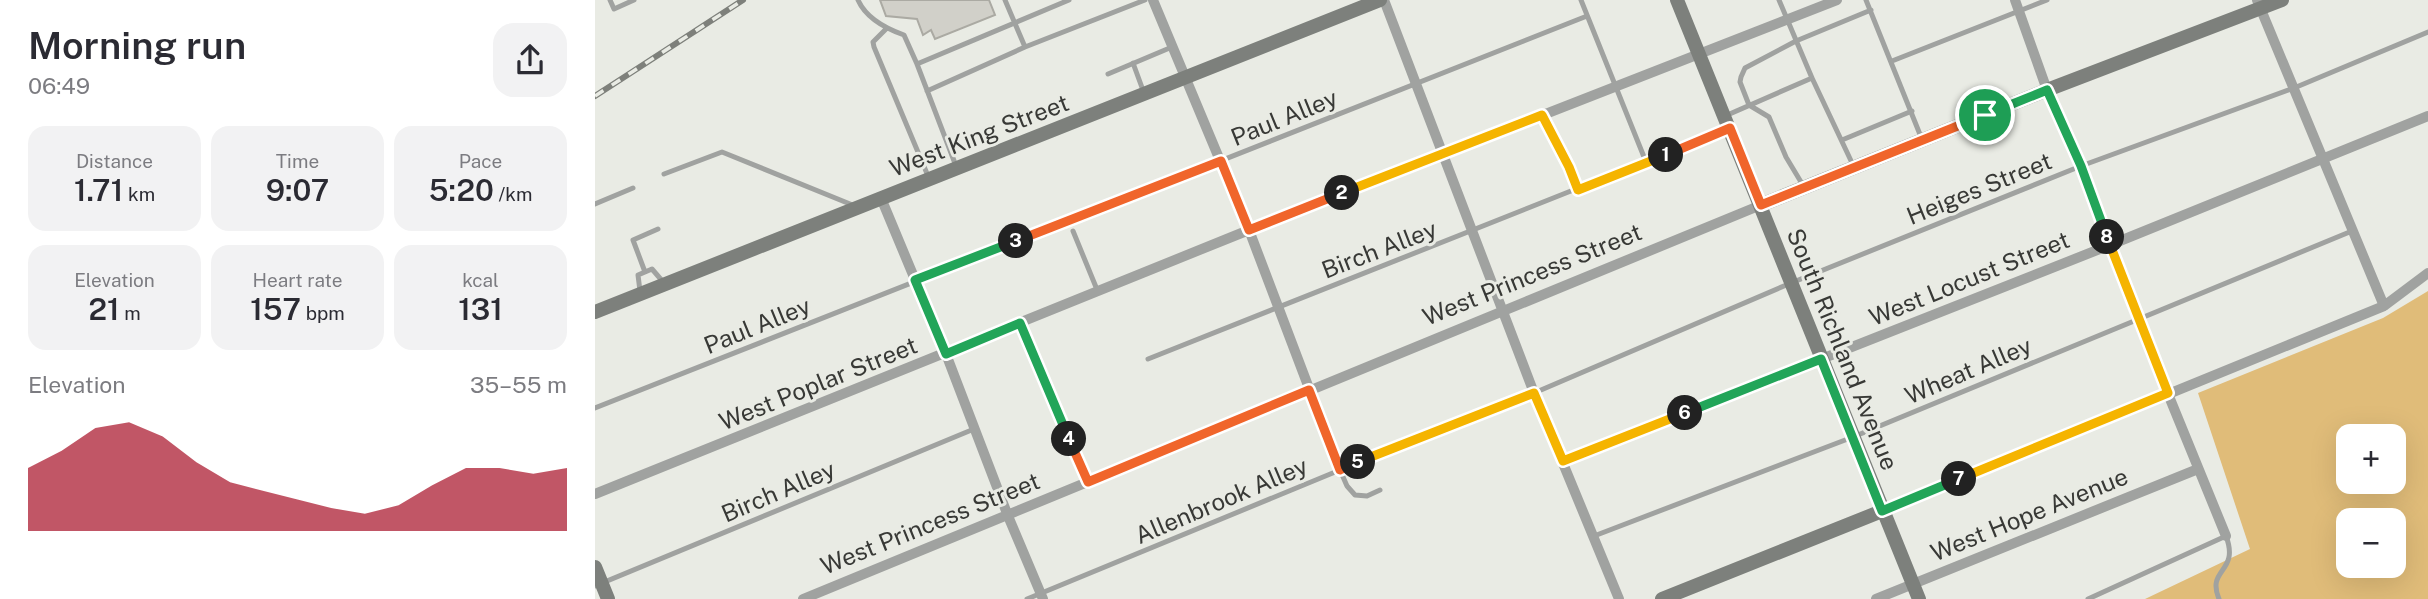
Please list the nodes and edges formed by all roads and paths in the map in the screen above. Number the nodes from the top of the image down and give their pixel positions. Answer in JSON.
{"nodes":[{"id":1,"x":610,"y":0,"type":"edge"},
{"id":2,"x":634,"y":0,"type":"edge"},
{"id":3,"x":858,"y":0,"type":"edge"},
{"id":4,"x":1005,"y":0,"type":"edge"},
{"id":5,"x":1069,"y":0,"type":"edge"},
{"id":6,"x":1146,"y":0,"type":"edge"},
{"id":7,"x":1153,"y":0,"type":"edge"},
{"id":8,"x":1382,"y":0,"type":"edge"},
{"id":9,"x":1581,"y":0,"type":"edge"},
{"id":10,"x":1677,"y":0,"type":"edge"},
{"id":11,"x":1779,"y":0,"type":"edge"},
{"id":12,"x":1837,"y":0,"type":"edge"},
{"id":13,"x":1866,"y":0,"type":"edge"},
{"id":14,"x":2047,"y":0,"type":"edge"},
{"id":15,"x":2281,"y":0,"type":"edge"},
{"id":16,"x":2017,"y":5,"type":"edge"},
{"id":17,"x":2259,"y":5,"type":"edge"},
{"id":18,"x":1871,"y":10,"type":"junction"},
{"id":19,"x":1587,"y":16,"type":"junction"},
{"id":20,"x":1786,"y":21,"type":"junction"},
{"id":21,"x":1014,"y":22,"type":"junction"},
{"id":22,"x":886,"y":29,"type":"junction"},
{"id":23,"x":2428,"y":32,"type":"edge"},
{"id":24,"x":1796,"y":41,"type":"junction"},
{"id":25,"x":1025,"y":47,"type":"junction"},
{"id":26,"x":1173,"y":47,"type":"junction"},
{"id":27,"x":1699,"y":54,"type":"junction"},
{"id":28,"x":1892,"y":61,"type":"junction"},
{"id":29,"x":1133,"y":63,"type":"junction"},
{"id":30,"x":917,"y":64,"type":"junction"},
{"id":31,"x":1108,"y":74,"type":"dead end"},
{"id":32,"x":1812,"y":78,"type":"junction"},
{"id":33,"x":1186,"y":79,"type":"junction"},
{"id":34,"x":1417,"y":83,"type":"junction"},
{"id":35,"x":1616,"y":87,"type":"junction"},
{"id":36,"x":2294,"y":88,"type":"junction"},
{"id":37,"x":2047,"y":90,"type":"junction"},
{"id":38,"x":927,"y":91,"type":"junction"},
{"id":39,"x":1144,"y":95,"type":"junction"},
{"id":40,"x":1749,"y":105,"type":"junction"},
{"id":41,"x":1912,"y":111,"type":"junction"},
{"id":42,"x":1542,"y":115,"type":"junction"},
{"id":43,"x":2428,"y":116,"type":"edge"},
{"id":44,"x":1727,"y":122,"type":"junction"},
{"id":45,"x":1842,"y":140,"type":"junction"},
{"id":46,"x":1922,"y":140,"type":"junction"},
{"id":47,"x":1444,"y":153,"type":"junction"},
{"id":48,"x":2324,"y":160,"type":"junction"},
{"id":49,"x":1221,"y":161,"type":"junction"},
{"id":50,"x":1646,"y":162,"type":"junction"},
{"id":51,"x":2081,"y":166,"type":"junction"},
{"id":52,"x":1854,"y":167,"type":"junction"},
{"id":53,"x":957,"y":169,"type":"junction"},
{"id":54,"x":664,"y":174,"type":"dead end"},
{"id":55,"x":929,"y":179,"type":"junction"},
{"id":56,"x":633,"y":188,"type":"dead end"},
{"id":57,"x":1804,"y":188,"type":"junction"},
{"id":58,"x":1578,"y":190,"type":"junction"},
{"id":59,"x":881,"y":198,"type":"junction"},
{"id":60,"x":595,"y":204,"type":"edge"},
{"id":61,"x":1761,"y":205,"type":"junction"},
{"id":62,"x":858,"y":207,"type":"junction"},
{"id":63,"x":658,"y":229,"type":"dead end"},
{"id":64,"x":1249,"y":230,"type":"junction"},
{"id":65,"x":1073,"y":231,"type":"dead end"},
{"id":66,"x":2352,"y":231,"type":"junction"},
{"id":67,"x":1473,"y":232,"type":"junction"},
{"id":68,"x":2110,"y":245,"type":"junction"},
{"id":69,"x":645,"y":272,"type":"junction"},
{"id":70,"x":2428,"y":272,"type":"edge"},
{"id":71,"x":915,"y":280,"type":"junction"},
{"id":72,"x":1791,"y":283,"type":"junction"},
{"id":73,"x":665,"y":284,"type":"junction"},
{"id":74,"x":1098,"y":292,"type":"junction"},
{"id":75,"x":641,"y":294,"type":"junction"},
{"id":76,"x":2384,"y":306,"type":"junction"},
{"id":77,"x":1277,"y":308,"type":"junction"},
{"id":78,"x":1502,"y":310,"type":"junction"},
{"id":79,"x":595,"y":312,"type":"edge"},
{"id":80,"x":2137,"y":318,"type":"junction"},
{"id":81,"x":1701,"y":321,"type":"joint"},
{"id":82,"x":1020,"y":323,"type":"junction"},
{"id":83,"x":946,"y":354,"type":"junction"},
{"id":84,"x":1148,"y":359,"type":"dead end"},
{"id":85,"x":1821,"y":359,"type":"junction"},
{"id":86,"x":1309,"y":390,"type":"junction"},
{"id":87,"x":1534,"y":393,"type":"junction"},
{"id":88,"x":2168,"y":393,"type":"junction"},
{"id":89,"x":595,"y":408,"type":"edge"},
{"id":90,"x":974,"y":429,"type":"junction"},
{"id":91,"x":1853,"y":438,"type":"junction"},
{"id":92,"x":1563,"y":461,"type":"junction"},
{"id":93,"x":2199,"y":469,"type":"junction"},
{"id":94,"x":1340,"y":470,"type":"junction"},
{"id":95,"x":1088,"y":482,"type":"junction"},
{"id":96,"x":1380,"y":490,"type":"dead end"},
{"id":97,"x":595,"y":494,"type":"edge"},
{"id":98,"x":1882,"y":511,"type":"junction"},
{"id":99,"x":1008,"y":516,"type":"junction"},
{"id":100,"x":1594,"y":536,"type":"junction"},
{"id":101,"x":2226,"y":536,"type":"junction"},
{"id":102,"x":595,"y":567,"type":"edge"},
{"id":103,"x":1912,"y":584,"type":"junction"},
{"id":104,"x":598,"y":585,"type":"edge"},
{"id":105,"x":1042,"y":596,"type":"edge"},
{"id":106,"x":608,"y":599,"type":"edge"},
{"id":107,"x":803,"y":599,"type":"edge"},
{"id":108,"x":1027,"y":599,"type":"edge"},
{"id":109,"x":1619,"y":599,"type":"edge"},
{"id":110,"x":1662,"y":599,"type":"edge"},
{"id":111,"x":1876,"y":599,"type":"edge"},
{"id":112,"x":1919,"y":599,"type":"edge"},
{"id":113,"x":2088,"y":599,"type":"edge"},
{"id":114,"x":2219,"y":599,"type":"edge"}],
"edges":[{"from":1,"to":2,"type":"lane"},
{"from":3,"to":22,"type":"lane"},
{"from":4,"to":21,"type":"lane"},
{"from":5,"to":21,"type":"lane"},
{"from":6,"to":25,"type":"lane"},
{"from":7,"to":26,"type":"street"},
{"from":8,"to":33,"type":"street","name":"West King Street"},
{"from":8,"to":34,"type":"street"},
{"from":9,"to":19,"type":"lane"},
{"from":10,"to":27,"type":"street","name":"South Richland Avenue"},
{"from":11,"to":20,"type":"lane"},
{"from":12,"to":20,"type":"street","name":"West Poplar Street"},
{"from":13,"to":18,"type":"lane"},
{"from":14,"to":16,"type":"lane"},
{"from":15,"to":17,"type":"street","name":"West Princess Street"},
{"from":16,"to":28,"type":"lane"},
{"from":16,"to":37,"type":"street"},
{"from":17,"to":36,"type":"street"},
{"from":17,"to":37,"type":"street","name":"West Princess Street"},
{"from":18,"to":24,"type":"lane"},
{"from":18,"to":28,"type":"lane"},
{"from":19,"to":34,"type":"lane","name":"Paul Alley"},
{"from":19,"to":35,"type":"lane"},
{"from":20,"to":24,"type":"lane"},
{"from":20,"to":27,"type":"street","name":"West Poplar Street"},
{"from":21,"to":25,"type":"lane"},
{"from":21,"to":30,"type":"lane"},
{"from":22,"to":30,"type":"lane"},
{"from":22,"to":55,"type":"lane"},
{"from":23,"to":36,"type":"lane","name":"Heiges Street"},
{"from":24,"to":32,"type":"lane"},
{"from":24,"to":40,"type":"lane"},
{"from":25,"to":38,"type":"lane"},
{"from":26,"to":29,"type":"lane"},
{"from":26,"to":33,"type":"street"},
{"from":27,"to":35,"type":"street","name":"West Poplar Street"},
{"from":27,"to":44,"type":"street","name":"South Richland Avenue"},
{"from":28,"to":41,"type":"lane"},
{"from":29,"to":31,"type":"lane"},
{"from":29,"to":39,"type":"lane"},
{"from":30,"to":38,"type":"lane"},
{"from":32,"to":40,"type":"lane","name":"Birch Alley"},
{"from":32,"to":45,"type":"lane"},
{"from":33,"to":39,"type":"street","name":"West King Street"},
{"from":33,"to":49,"type":"street"},
{"from":34,"to":47,"type":"street"},
{"from":34,"to":49,"type":"lane","name":"Paul Alley"},
{"from":35,"to":42,"type":"street","name":"West Poplar Street"},
{"from":35,"to":50,"type":"lane"},
{"from":36,"to":48,"type":"street"},
{"from":36,"to":51,"type":"lane","name":"Heiges Street"},
{"from":37,"to":46,"type":"street","name":"West Princess Street"},
{"from":37,"to":51,"type":"street"},
{"from":38,"to":53,"type":"lane"},
{"from":39,"to":53,"type":"street","name":"West King Street"},
{"from":40,"to":44,"type":"lane","name":"Birch Alley"},
{"from":40,"to":57,"type":"lane"},
{"from":41,"to":45,"type":"lane"},
{"from":41,"to":46,"type":"lane"},
{"from":42,"to":47,"type":"street","name":"West Poplar Street"},
{"from":42,"to":58,"type":"lane"},
{"from":43,"to":48,"type":"street","name":"West Locust Street"},
{"from":44,"to":50,"type":"lane","name":"Birch Alley"},
{"from":44,"to":61,"type":"street","name":"South Richland Avenue"},
{"from":45,"to":52,"type":"lane"},
{"from":46,"to":52,"type":"street","name":"West Princess Street"},
{"from":47,"to":64,"type":"street","name":"West Poplar Street"},
{"from":47,"to":67,"type":"street"},
{"from":48,"to":66,"type":"street"},
{"from":48,"to":68,"type":"street","name":"West Locust Street"},
{"from":49,"to":64,"type":"street"},
{"from":49,"to":71,"type":"lane","name":"Paul Alley"},
{"from":50,"to":58,"type":"lane","name":"Birch Alley"},
{"from":51,"to":68,"type":"street"},
{"from":51,"to":72,"type":"lane","name":"Heiges Street"},
{"from":52,"to":57,"type":"street","name":"West Princess Street"},
{"from":53,"to":55,"type":"street","name":"West King Street"},
{"from":54,"to":62,"type":"lane"},
{"from":55,"to":59,"type":"street","name":"West King Street"},
{"from":56,"to":60,"type":"lane"},
{"from":57,"to":61,"type":"street","name":"West Princess Street"},
{"from":58,"to":67,"type":"lane","name":"Birch Alley"},
{"from":59,"to":62,"type":"street","name":"West King Street"},
{"from":59,"to":71,"type":"street"},
{"from":61,"to":72,"type":"street","name":"South Richland Avenue"},
{"from":61,"to":78,"type":"street","name":"West Princess Street"},
{"from":62,"to":73,"type":"street","name":"West King Street"},
{"from":63,"to":69,"type":"lane"},
{"from":64,"to":74,"type":"street","name":"West Poplar Street"},
{"from":64,"to":77,"type":"street"},
{"from":65,"to":74,"type":"lane"},
{"from":66,"to":76,"type":"street"},
{"from":66,"to":80,"type":"lane","name":"Wheat Alley"},
{"from":67,"to":77,"type":"lane","name":"Birch Alley"},
{"from":67,"to":78,"type":"street"},
{"from":68,"to":80,"type":"street"},
{"from":68,"to":85,"type":"street","name":"West Locust Street"},
{"from":69,"to":73,"type":"lane"},
{"from":69,"to":75,"type":"lane"},
{"from":70,"to":76,"type":"street"},
{"from":71,"to":83,"type":"street"},
{"from":71,"to":89,"type":"lane","name":"Paul Alley"},
{"from":72,"to":81,"type":"lane","name":"Heiges Street"},
{"from":72,"to":85,"type":"street","name":"South Richland Avenue"},
{"from":73,"to":75,"type":"street","name":"West King Street"},
{"from":74,"to":82,"type":"street","name":"West Poplar Street"},
{"from":75,"to":79,"type":"street","name":"West King Street"},
{"from":76,"to":88,"type":"street"},
{"from":77,"to":84,"type":"lane","name":"Birch Alley"},
{"from":77,"to":86,"type":"street"},
{"from":78,"to":86,"type":"street","name":"West Princess Street"},
{"from":78,"to":87,"type":"street"},
{"from":80,"to":88,"type":"street"},
{"from":80,"to":91,"type":"lane","name":"Wheat Alley"},
{"from":81,"to":87,"type":"lane","name":"Allenbrook Alley"},
{"from":82,"to":83,"type":"street","name":"West Poplar Street"},
{"from":82,"to":95,"type":"street"},
{"from":83,"to":90,"type":"street"},
{"from":83,"to":97,"type":"street","name":"West Poplar Street"},
{"from":85,"to":91,"type":"street","name":"South Richland Avenue"},
{"from":85,"to":92,"type":"street","name":"West Locust Street"},
{"from":86,"to":94,"type":"street"},
{"from":86,"to":95,"type":"street","name":"West Princess Street"},
{"from":87,"to":92,"type":"street"},
{"from":87,"to":94,"type":"lane","name":"Allenbrook Alley"},
{"from":88,"to":93,"type":"street"},
{"from":88,"to":98,"type":"street"},
{"from":90,"to":99,"type":"street"},
{"from":90,"to":104,"type":"lane","name":"Birch Alley"},
{"from":91,"to":98,"type":"street","name":"South Richland Avenue"},
{"from":91,"to":100,"type":"lane","name":"Wheat Alley"},
{"from":92,"to":100,"type":"street"},
{"from":93,"to":101,"type":"street"},
{"from":93,"to":103,"type":"street","name":"West Hope Avenue"},
{"from":94,"to":96,"type":"lane"},
{"from":94,"to":105,"type":"lane","name":"Allenbrook Alley"},
{"from":95,"to":99,"type":"street","name":"West Princess Street"},
{"from":98,"to":103,"type":"street","name":"South Richland Avenue"},
{"from":98,"to":110,"type":"street"},
{"from":99,"to":105,"type":"street"},
{"from":99,"to":107,"type":"street","name":"West Princess Street"},
{"from":100,"to":109,"type":"street"},
{"from":101,"to":113,"type":"lane"},
{"from":101,"to":114,"type":"lane"},
{"from":102,"to":104,"type":"street"},
{"from":103,"to":111,"type":"street","name":"West Hope Avenue"},
{"from":103,"to":112,"type":"street","name":"South Richland Avenue"},
{"from":104,"to":106,"type":"street"},
{"from":105,"to":108,"type":"lane","name":"Allenbrook Alley"}]}
